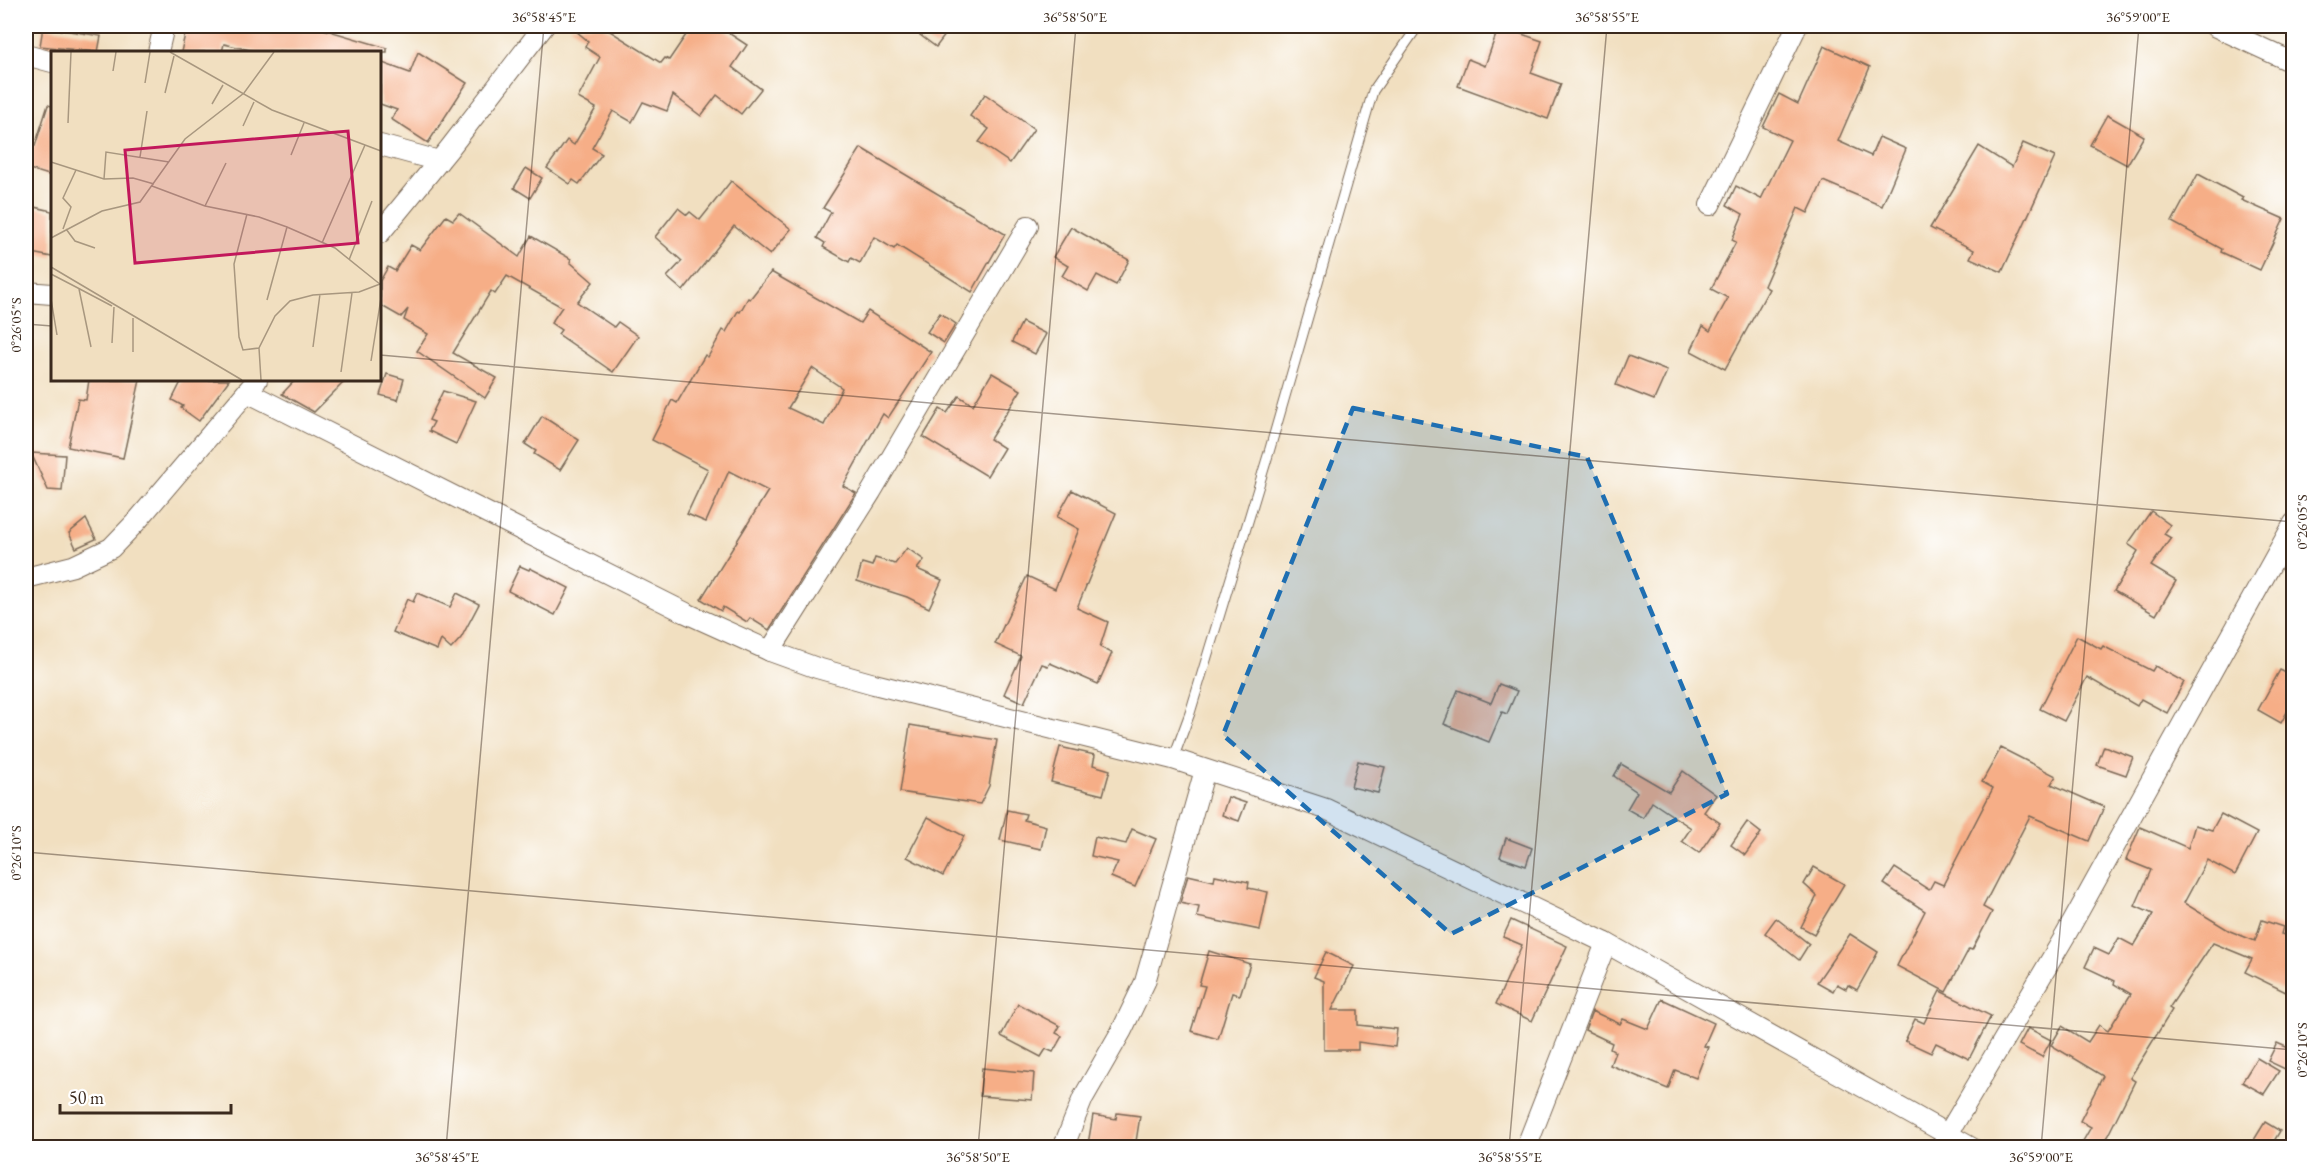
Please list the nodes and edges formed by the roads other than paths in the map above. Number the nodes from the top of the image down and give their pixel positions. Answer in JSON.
{"nodes":[{"id":1,"x":164,"y":26,"type":"edge"},
{"id":2,"x":544,"y":26,"type":"edge"},
{"id":3,"x":1418,"y":26,"type":"edge"},
{"id":4,"x":1797,"y":26,"type":"edge"},
{"id":5,"x":2214,"y":26,"type":"edge"},
{"id":6,"x":158,"y":51,"type":"edge"},
{"id":7,"x":26,"y":55,"type":"edge"},
{"id":8,"x":51,"y":62,"type":"edge"},
{"id":9,"x":2294,"y":63,"type":"edge"},
{"id":10,"x":381,"y":145,"type":"edge"},
{"id":11,"x":439,"y":161,"type":"junction"},
{"id":12,"x":1710,"y":205,"type":"dead end"},
{"id":13,"x":1028,"y":226,"type":"dead end"},
{"id":14,"x":381,"y":232,"type":"edge"},
{"id":15,"x":26,"y":292,"type":"edge"},
{"id":16,"x":51,"y":294,"type":"edge"},
{"id":17,"x":252,"y":386,"type":"edge"},
{"id":18,"x":2294,"y":524,"type":"edge"},
{"id":19,"x":26,"y":578,"type":"edge"},
{"id":20,"x":770,"y":651,"type":"junction"},
{"id":21,"x":1173,"y":759,"type":"junction"},
{"id":22,"x":1205,"y":770,"type":"junction"},
{"id":23,"x":1606,"y":943,"type":"junction"},
{"id":24,"x":1948,"y":1134,"type":"junction"},
{"id":25,"x":1063,"y":1148,"type":"edge"},
{"id":26,"x":1527,"y":1148,"type":"edge"},
{"id":27,"x":1972,"y":1148,"type":"edge"}],
"edges":[{"from":1,"to":6,"type":"street"},
{"from":2,"to":11,"type":"street"},
{"from":3,"to":21,"type":"lane"},
{"from":4,"to":12,"type":"street"},
{"from":5,"to":9,"type":"street"},
{"from":7,"to":8,"type":"street"},
{"from":10,"to":11,"type":"street"},
{"from":11,"to":14,"type":"street"},
{"from":13,"to":20,"type":"street"},
{"from":15,"to":16,"type":"street"},
{"from":17,"to":19,"type":"street"},
{"from":17,"to":20,"type":"street"},
{"from":18,"to":24,"type":"street"},
{"from":20,"to":21,"type":"street"},
{"from":21,"to":22,"type":"street"},
{"from":22,"to":23,"type":"street"},
{"from":22,"to":25,"type":"street"},
{"from":23,"to":24,"type":"street"},
{"from":23,"to":26,"type":"street"},
{"from":24,"to":27,"type":"street"}]}
